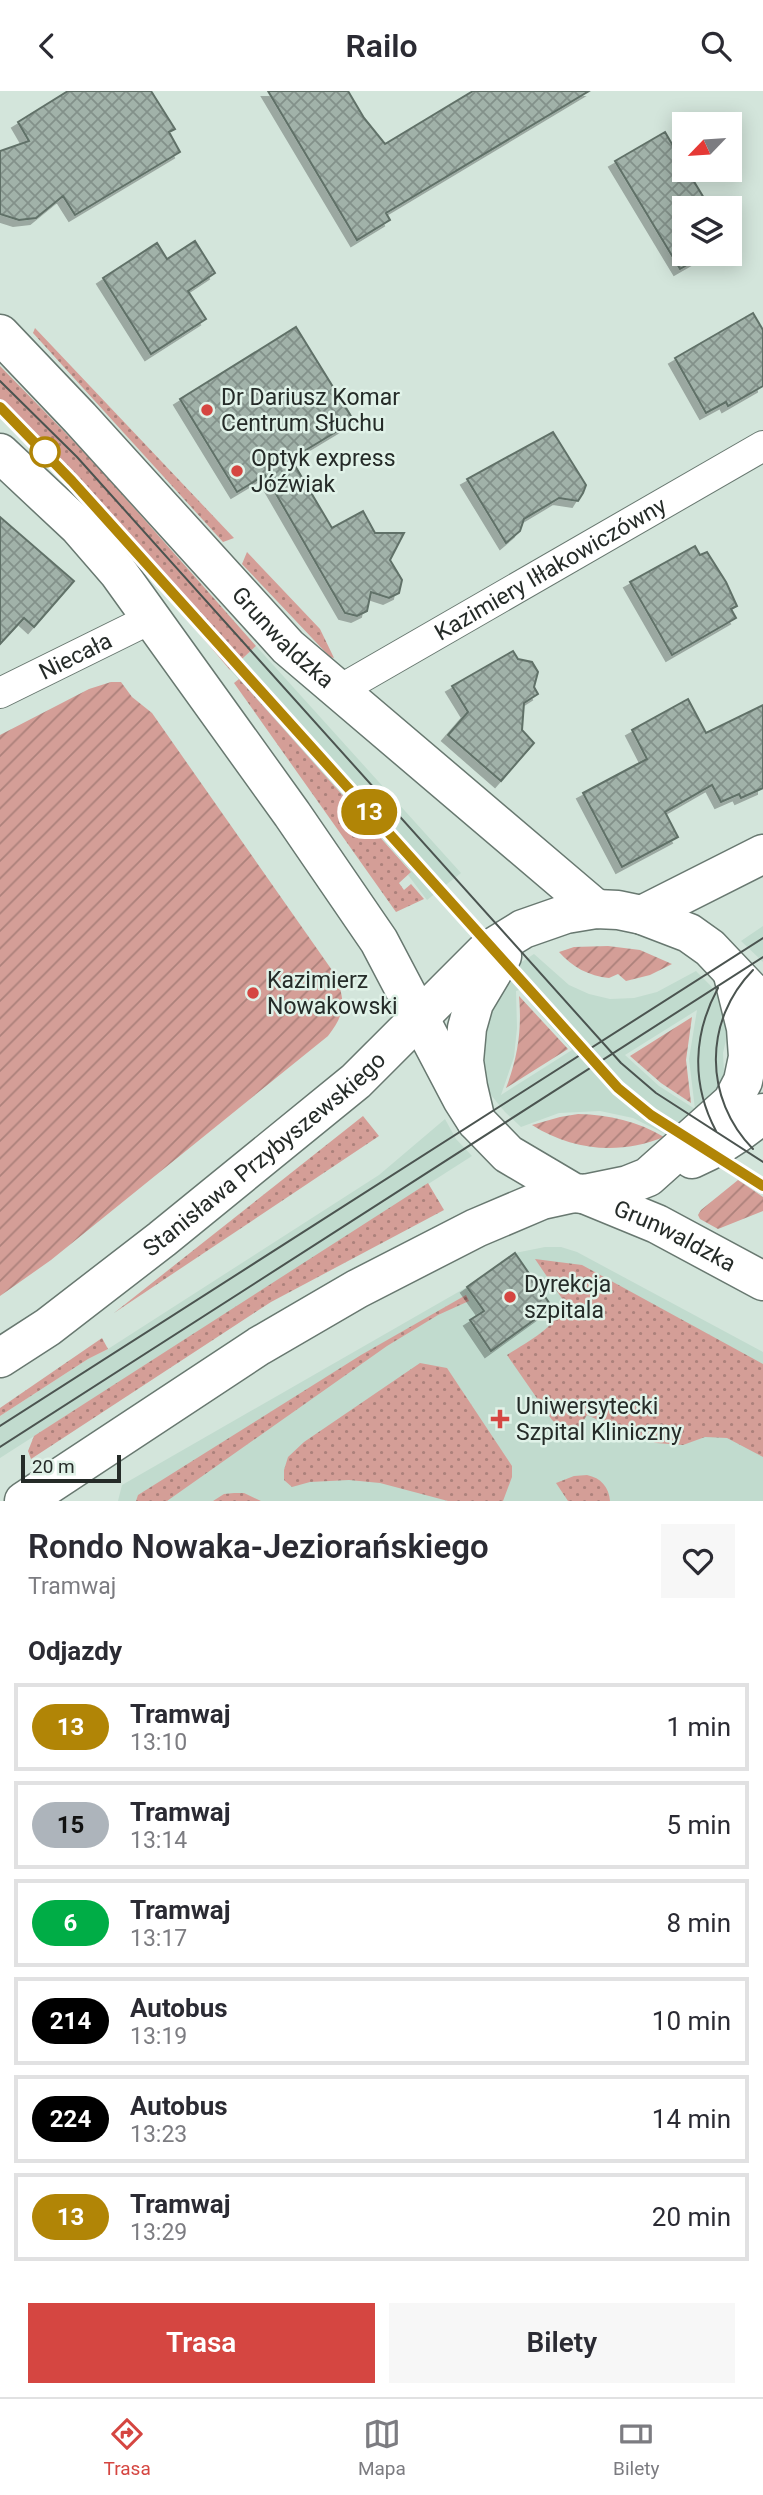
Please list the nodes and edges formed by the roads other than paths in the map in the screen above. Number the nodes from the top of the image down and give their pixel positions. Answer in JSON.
{"nodes":[{"id":1,"x":0,"y":334,"type":"edge"},
{"id":2,"x":763,"y":446,"type":"edge"},
{"id":3,"x":0,"y":453,"type":"edge"},
{"id":4,"x":150,"y":619,"type":"junction"},
{"id":5,"x":338,"y":691,"type":"junction"},
{"id":6,"x":0,"y":693,"type":"edge"},
{"id":7,"x":763,"y":853,"type":"edge"},
{"id":8,"x":596,"y":909,"type":"junction"},
{"id":9,"x":642,"y":915,"type":"junction"},
{"id":10,"x":515,"y":933,"type":"junction"},
{"id":11,"x":731,"y":968,"type":"junction"},
{"id":12,"x":763,"y":1004,"type":"edge"},
{"id":13,"x":420,"y":1017,"type":"junction"},
{"id":14,"x":763,"y":1113,"type":"edge"},
{"id":15,"x":479,"y":1124,"type":"junction"},
{"id":16,"x":648,"y":1177,"type":"junction"},
{"id":17,"x":579,"y":1193,"type":"junction"},
{"id":18,"x":763,"y":1281,"type":"edge"},
{"id":19,"x":0,"y":1357,"type":"edge"},
{"id":20,"x":24,"y":1501,"type":"edge"}],
"edges":[{"from":1,"to":5,"type":"main road","name":"Grunwaldzka"},
{"from":2,"to":5,"type":"street","name":"Kazimiery Iłłakowiczówny"},
{"from":3,"to":4,"type":"main road"},
{"from":4,"to":6,"type":"street","name":"Niecała"},
{"from":4,"to":13,"type":"main road"},
{"from":5,"to":8,"type":"main road","name":"Grunwaldzka"},
{"from":7,"to":9,"type":"main road"},
{"from":8,"to":9,"type":"main road","name":"Stanisława Przybyszewskiego"},
{"from":8,"to":10,"type":"main road","name":"Stanisława Przybyszewskiego"},
{"from":9,"to":11,"type":"main road","name":"Stanisława Przybyszewskiego"},
{"from":10,"to":13,"type":"main road","name":"Stanisława Przybyszewskiego"},
{"from":10,"to":15,"type":"main road"},
{"from":11,"to":12,"type":"main road"},
{"from":11,"to":16,"type":"main road"},
{"from":13,"to":15,"type":"main road"},
{"from":13,"to":19,"type":"main road","name":"Stanisława Przybyszewskiego"},
{"from":14,"to":16,"type":"main road"},
{"from":15,"to":17,"type":"main road","name":"Grunwaldzka"},
{"from":16,"to":17,"type":"main road"},
{"from":17,"to":18,"type":"main road","name":"Grunwaldzka"},
{"from":17,"to":20,"type":"main road"}]}
